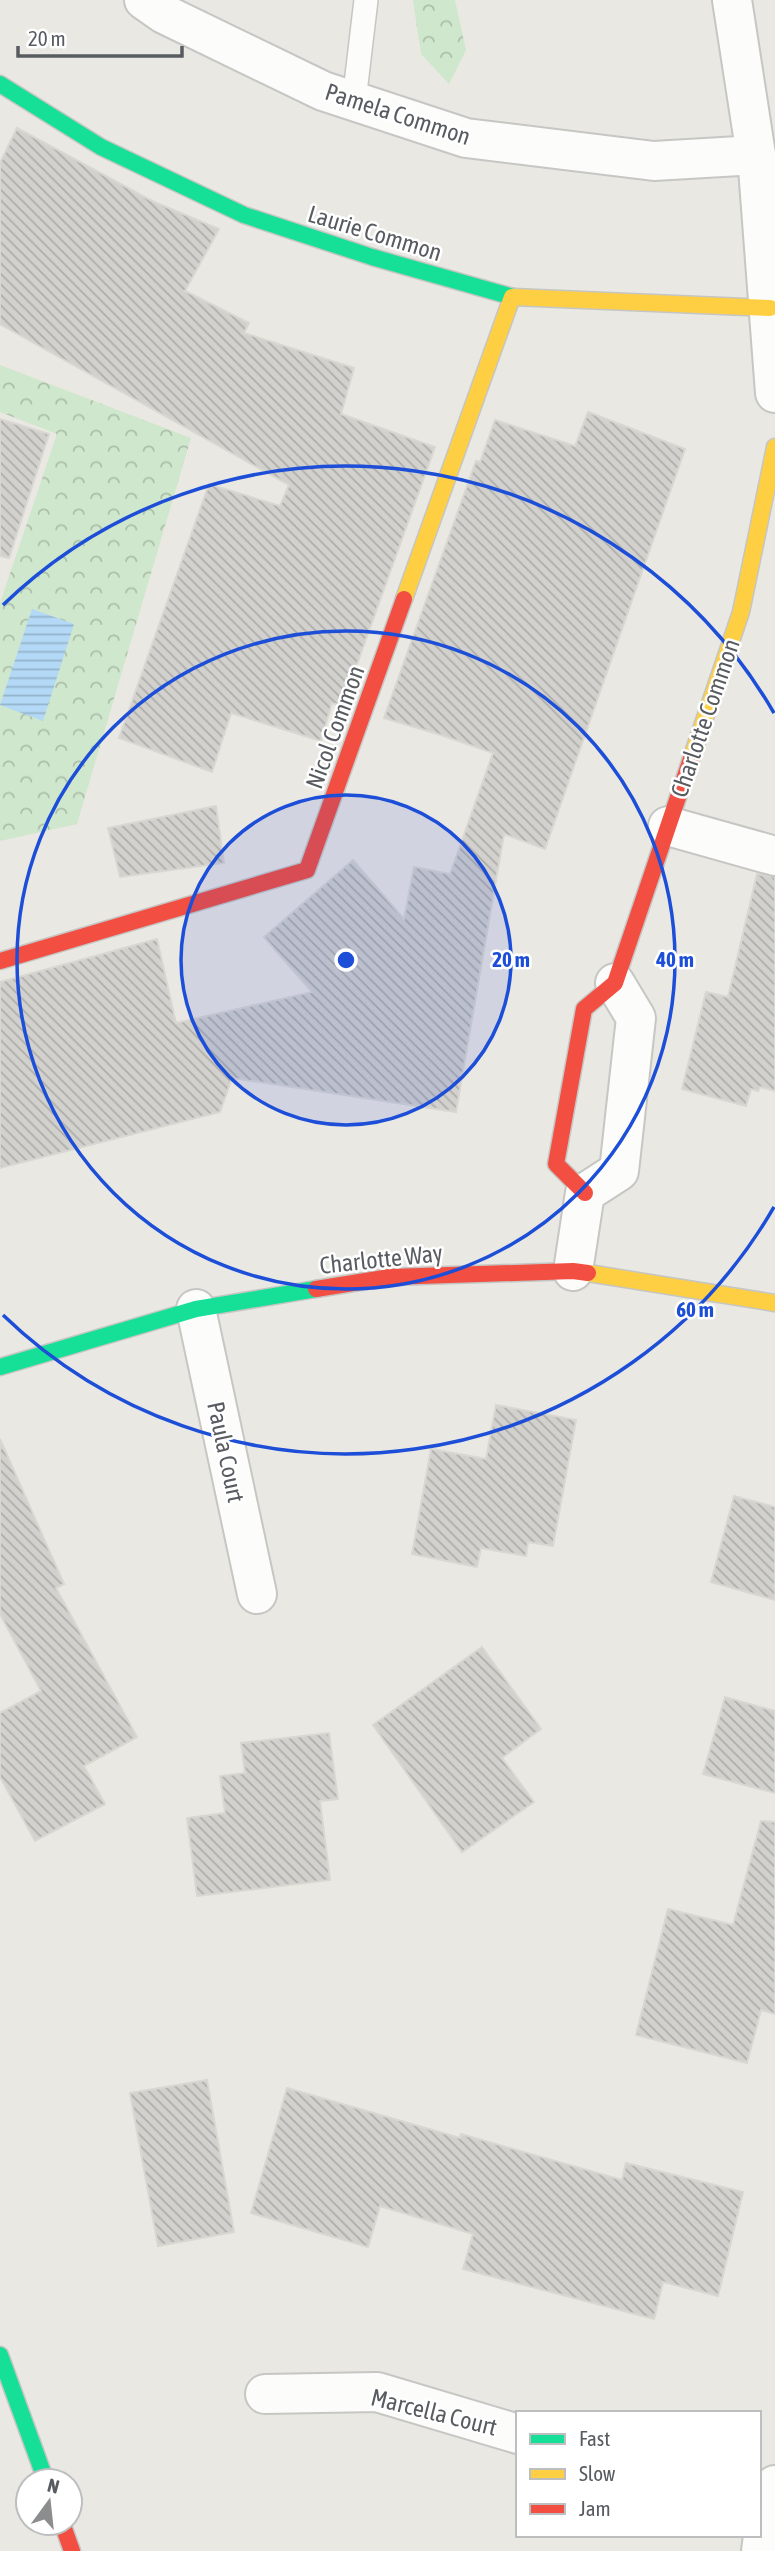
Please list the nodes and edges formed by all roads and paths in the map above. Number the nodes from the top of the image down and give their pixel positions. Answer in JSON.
{"nodes":[{"id":1,"x":144,"y":0,"type":"edge"},
{"id":2,"x":366,"y":0,"type":"edge"},
{"id":3,"x":732,"y":0,"type":"edge"},
{"id":4,"x":0,"y":84,"type":"edge"},
{"id":5,"x":354,"y":101,"type":"junction"},
{"id":6,"x":756,"y":155,"type":"junction"},
{"id":7,"x":512,"y":297,"type":"junction"},
{"id":8,"x":770,"y":308,"type":"junction"},
{"id":9,"x":775,"y":393,"type":"edge"},
{"id":10,"x":775,"y":447,"type":"edge"},
{"id":11,"x":668,"y":826,"type":"junction"},
{"id":12,"x":775,"y":856,"type":"edge"},
{"id":13,"x":0,"y":961,"type":"edge"},
{"id":14,"x":615,"y":983,"type":"junction"},
{"id":15,"x":585,"y":1193,"type":"junction"},
{"id":16,"x":573,"y":1271,"type":"junction"},
{"id":17,"x":775,"y":1303,"type":"edge"},
{"id":18,"x":196,"y":1309,"type":"junction"},
{"id":19,"x":0,"y":1367,"type":"edge"},
{"id":20,"x":257,"y":1594,"type":"dead end"},
{"id":21,"x":0,"y":2355,"type":"edge"},
{"id":22,"x":265,"y":2394,"type":"dead end"},
{"id":23,"x":516,"y":2433,"type":"edge"},
{"id":24,"x":41,"y":2467,"type":"edge"},
{"id":25,"x":767,"y":2499,"type":"edge"},
{"id":26,"x":761,"y":2551,"type":"edge"}],
"edges":[{"from":1,"to":5,"type":"street","name":"Pamela Common"},
{"from":2,"to":5,"type":"lane"},
{"from":3,"to":6,"type":"street"},
{"from":4,"to":7,"type":"street","name":"Laurie Common"},
{"from":5,"to":6,"type":"street","name":"Pamela Common"},
{"from":6,"to":8,"type":"street"},
{"from":7,"to":8,"type":"street","name":"Laurie Common"},
{"from":7,"to":13,"type":"street","name":"Nicol Common"},
{"from":8,"to":9,"type":"street"},
{"from":10,"to":11,"type":"street","name":"Charlotte Common"},
{"from":11,"to":12,"type":"street"},
{"from":11,"to":14,"type":"street","name":"Charlotte Common"},
{"from":14,"to":15,"type":"street"},
{"from":14,"to":15,"type":"street"},
{"from":15,"to":16,"type":"street"},
{"from":16,"to":17,"type":"street","name":"Charlotte Way"},
{"from":16,"to":18,"type":"street","name":"Charlotte Way"},
{"from":18,"to":19,"type":"street","name":"Charlotte Way"},
{"from":18,"to":20,"type":"street","name":"Paula Court"},
{"from":21,"to":24,"type":"street"},
{"from":22,"to":23,"type":"street","name":"Marcella Court"},
{"from":25,"to":26,"type":"street"}]}
